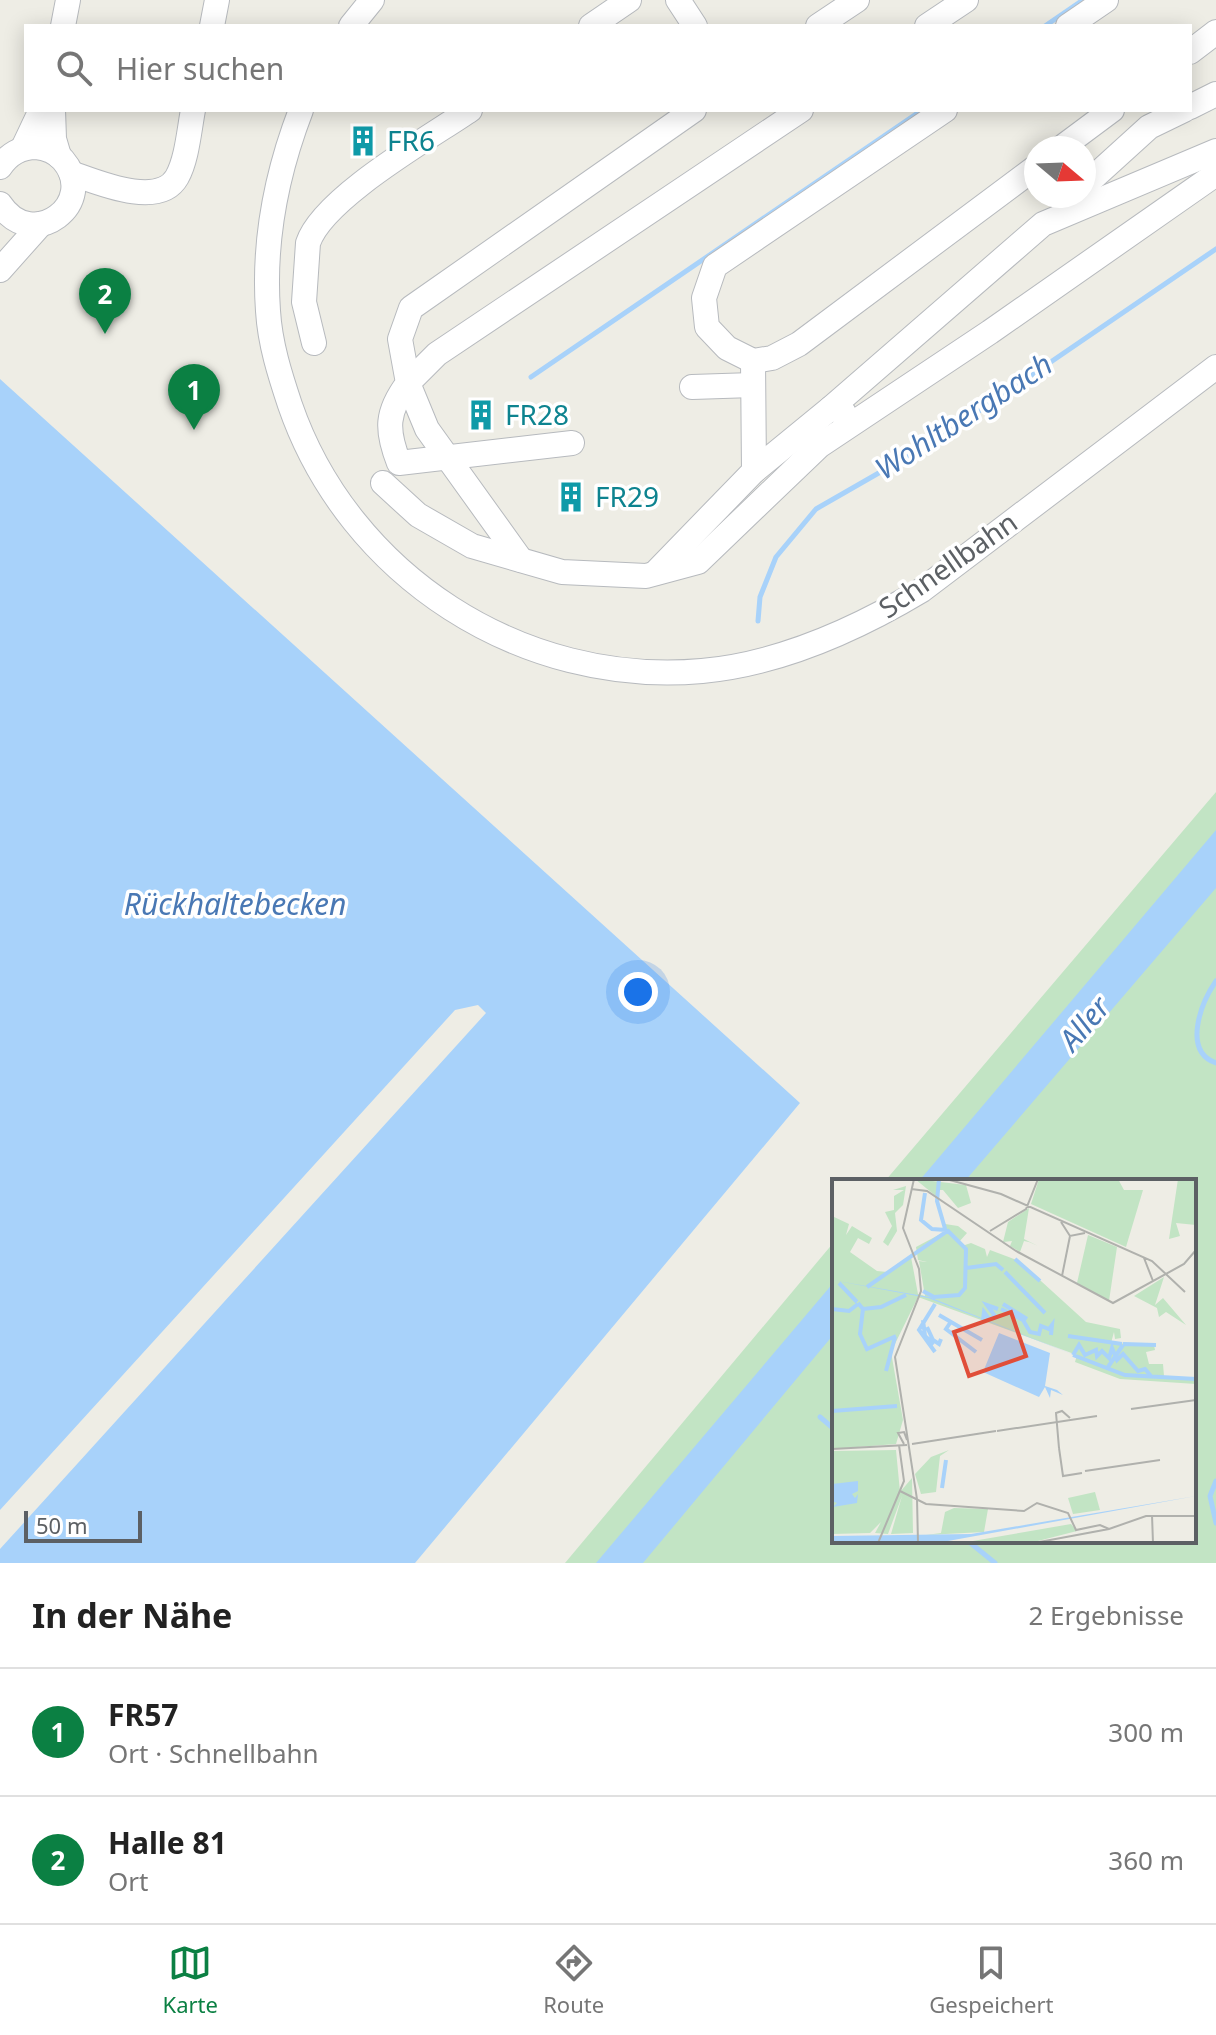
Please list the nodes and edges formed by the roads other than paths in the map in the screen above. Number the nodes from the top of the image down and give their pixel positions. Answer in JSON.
{"nodes":[{"id":1,"x":68,"y":0,"type":"edge"},
{"id":2,"x":217,"y":0,"type":"edge"},
{"id":3,"x":372,"y":0,"type":"edge"},
{"id":4,"x":629,"y":0,"type":"edge"},
{"id":5,"x":678,"y":0,"type":"edge"},
{"id":6,"x":857,"y":0,"type":"edge"},
{"id":7,"x":966,"y":0,"type":"edge"},
{"id":8,"x":1106,"y":0,"type":"edge"},
{"id":9,"x":63,"y":24,"type":"edge"},
{"id":10,"x":212,"y":24,"type":"edge"},
{"id":11,"x":353,"y":24,"type":"edge"},
{"id":12,"x":594,"y":24,"type":"edge"},
{"id":13,"x":694,"y":24,"type":"edge"},
{"id":14,"x":821,"y":24,"type":"edge"},
{"id":15,"x":930,"y":24,"type":"edge"},
{"id":16,"x":1071,"y":24,"type":"edge"},
{"id":17,"x":1216,"y":32,"type":"edge"},
{"id":18,"x":1192,"y":50,"type":"edge"},
{"id":19,"x":1216,"y":94,"type":"edge"},
{"id":20,"x":1192,"y":106,"type":"edge"},
{"id":21,"x":40,"y":112,"type":"edge"},
{"id":22,"x":53,"y":112,"type":"edge"},
{"id":23,"x":193,"y":112,"type":"edge"},
{"id":24,"x":300,"y":112,"type":"edge"},
{"id":25,"x":467,"y":112,"type":"edge"},
{"id":26,"x":691,"y":112,"type":"edge"},
{"id":27,"x":798,"y":112,"type":"edge"},
{"id":28,"x":942,"y":112,"type":"edge"},
{"id":29,"x":1109,"y":112,"type":"edge"},
{"id":30,"x":1180,"y":112,"type":"edge"},
{"id":31,"x":1077,"y":136,"type":"edge"},
{"id":32,"x":1216,"y":151,"type":"edge"},
{"id":33,"x":7,"y":160,"type":"edge"},
{"id":34,"x":65,"y":165,"type":"junction"},
{"id":35,"x":1216,"y":174,"type":"edge"},
{"id":36,"x":1096,"y":175,"type":"edge"},
{"id":37,"x":1024,"y":176,"type":"edge"},
{"id":38,"x":123,"y":190,"type":"junction"},
{"id":39,"x":70,"y":202,"type":"junction"},
{"id":40,"x":1060,"y":208,"type":"edge"},
{"id":41,"x":6,"y":211,"type":"edge"},
{"id":42,"x":41,"y":224,"type":"junction"},
{"id":43,"x":1043,"y":224,"type":"junction"},
{"id":44,"x":0,"y":267,"type":"edge"},
{"id":45,"x":314,"y":343,"type":"dead end"},
{"id":46,"x":753,"y":361,"type":"junction"},
{"id":47,"x":1216,"y":367,"type":"edge"},
{"id":48,"x":408,"y":383,"type":"junction"},
{"id":49,"x":753,"y":385,"type":"junction"},
{"id":50,"x":692,"y":387,"type":"dead end"},
{"id":51,"x":831,"y":408,"type":"junction"},
{"id":52,"x":860,"y":419,"type":"junction"},
{"id":53,"x":572,"y":443,"type":"dead end"},
{"id":54,"x":448,"y":459,"type":"junction"},
{"id":55,"x":754,"y":471,"type":"junction"},
{"id":56,"x":383,"y":483,"type":"dead end"},
{"id":57,"x":521,"y":560,"type":"junction"},
{"id":58,"x":653,"y":574,"type":"junction"}],
"edges":[{"from":1,"to":9,"type":"street"},
{"from":2,"to":10,"type":"street"},
{"from":3,"to":11,"type":"street"},
{"from":4,"to":12,"type":"street"},
{"from":5,"to":13,"type":"street"},
{"from":6,"to":14,"type":"street"},
{"from":7,"to":15,"type":"street"},
{"from":8,"to":16,"type":"street"},
{"from":17,"to":18,"type":"street"},
{"from":19,"to":20,"type":"street"},
{"from":21,"to":33,"type":"street"},
{"from":22,"to":34,"type":"street"},
{"from":23,"to":38,"type":"street"},
{"from":24,"to":47,"type":"street","name":"Schnellbahn"},
{"from":25,"to":45,"type":"street"},
{"from":26,"to":48,"type":"street"},
{"from":27,"to":48,"type":"street"},
{"from":28,"to":46,"type":"street"},
{"from":29,"to":31,"type":"street"},
{"from":30,"to":36,"type":"street"},
{"from":32,"to":43,"type":"street"},
{"from":33,"to":34,"type":"street"},
{"from":34,"to":38,"type":"street"},
{"from":34,"to":39,"type":"street"},
{"from":35,"to":52,"type":"street"},
{"from":37,"to":46,"type":"street"},
{"from":38,"to":39,"type":"street"},
{"from":39,"to":42,"type":"street"},
{"from":40,"to":43,"type":"street"},
{"from":41,"to":42,"type":"street"},
{"from":41,"to":44,"type":"street"},
{"from":42,"to":44,"type":"street"},
{"from":43,"to":51,"type":"street"},
{"from":46,"to":49,"type":"street"},
{"from":48,"to":54,"type":"street"},
{"from":48,"to":54,"type":"street"},
{"from":49,"to":50,"type":"street"},
{"from":49,"to":55,"type":"street"},
{"from":51,"to":52,"type":"street"},
{"from":51,"to":55,"type":"street"},
{"from":52,"to":58,"type":"street"},
{"from":53,"to":54,"type":"street"},
{"from":54,"to":57,"type":"street"},
{"from":55,"to":58,"type":"street"},
{"from":56,"to":57,"type":"street"},
{"from":57,"to":58,"type":"street"}]}
